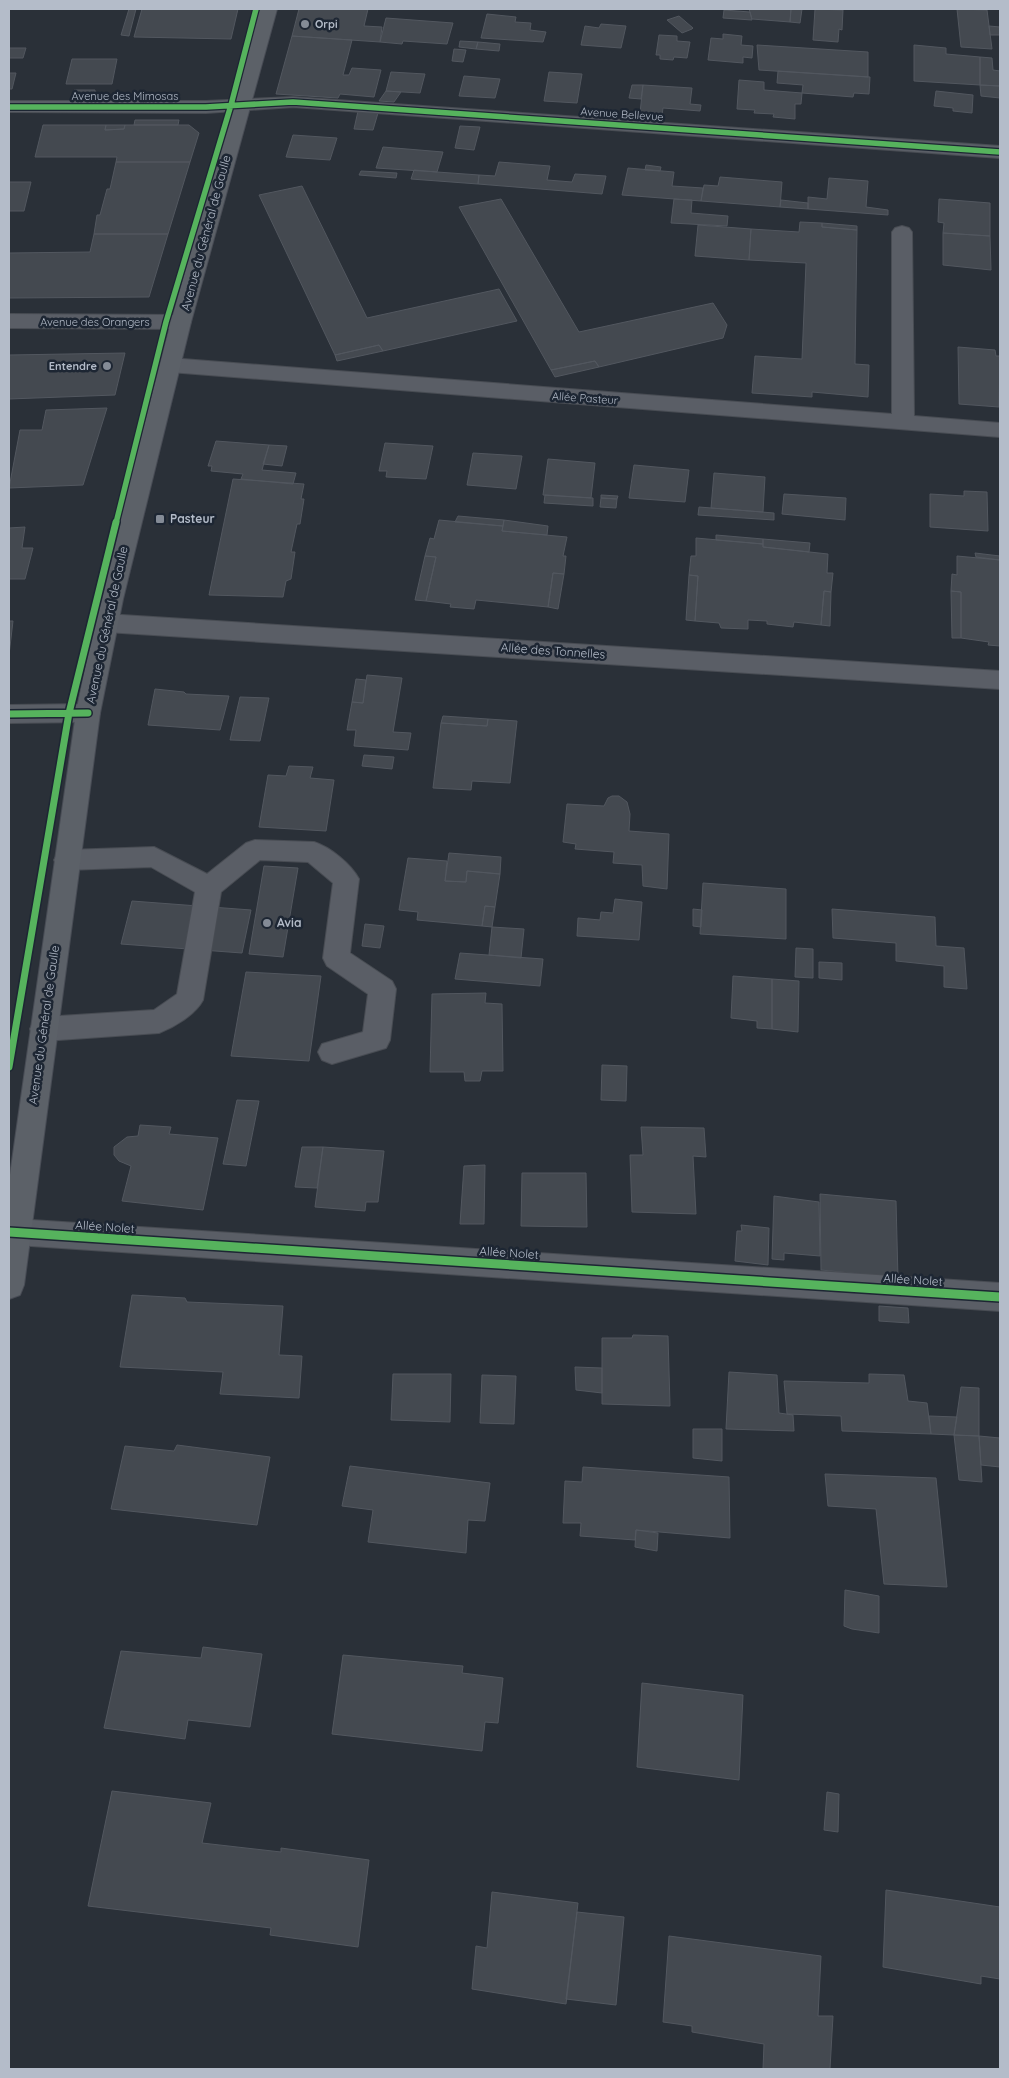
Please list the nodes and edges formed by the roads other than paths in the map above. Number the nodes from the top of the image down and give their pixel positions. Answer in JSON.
{"nodes":[{"id":1,"x":268,"y":9,"type":"edge"},
{"id":2,"x":242,"y":104,"type":"junction"},
{"id":3,"x":9,"y":107,"type":"edge"},
{"id":4,"x":1000,"y":152,"type":"edge"},
{"id":5,"x":902,"y":232,"type":"dead end"},
{"id":6,"x":9,"y":321,"type":"edge"},
{"id":7,"x":181,"y":322,"type":"junction"},
{"id":8,"x":170,"y":365,"type":"junction"},
{"id":9,"x":904,"y":423,"type":"junction"},
{"id":10,"x":1000,"y":430,"type":"edge"},
{"id":11,"x":106,"y":623,"type":"junction"},
{"id":12,"x":1000,"y":680,"type":"edge"},
{"id":13,"x":88,"y":713,"type":"junction"},
{"id":14,"x":9,"y":714,"type":"edge"},
{"id":15,"x":67,"y":860,"type":"junction"},
{"id":16,"x":209,"y":887,"type":"junction"},
{"id":17,"x":44,"y":1029,"type":"junction"},
{"id":18,"x":332,"y":1052,"type":"dead end"},
{"id":19,"x":14,"y":1203,"type":"edge"},
{"id":20,"x":16,"y":1232,"type":"junction"},
{"id":21,"x":9,"y":1286,"type":"edge"},
{"id":22,"x":1000,"y":1297,"type":"edge"}],
"edges":[{"from":1,"to":2,"type":"main road","name":"Avenue du Général de Gaulle"},
{"from":2,"to":3,"type":"street","name":"Avenue des Mimosas"},
{"from":2,"to":4,"type":"street","name":"Avenue Bellevue"},
{"from":2,"to":7,"type":"main road","name":"Avenue du Général de Gaulle"},
{"from":5,"to":9,"type":"street"},
{"from":6,"to":7,"type":"street","name":"Avenue des Orangers"},
{"from":7,"to":8,"type":"main road","name":"Avenue du Général de Gaulle"},
{"from":8,"to":9,"type":"street","name":"Allée Pasteur"},
{"from":8,"to":11,"type":"main road","name":"Avenue du Général de Gaulle"},
{"from":9,"to":10,"type":"street","name":"Allée Pasteur"},
{"from":11,"to":12,"type":"street","name":"Allée des Tonnelles"},
{"from":11,"to":13,"type":"main road","name":"Avenue du Général de Gaulle"},
{"from":13,"to":14,"type":"street"},
{"from":13,"to":15,"type":"main road","name":"Avenue du Général de Gaulle"},
{"from":15,"to":16,"type":"street"},
{"from":15,"to":17,"type":"main road","name":"Avenue du Général de Gaulle"},
{"from":16,"to":17,"type":"street"},
{"from":16,"to":18,"type":"street"},
{"from":17,"to":19,"type":"main road","name":"Avenue du Général de Gaulle"},
{"from":19,"to":20,"type":"main road","name":"Avenue du Général de Gaulle"},
{"from":20,"to":21,"type":"main road","name":"Avenue du Général de Gaulle"},
{"from":20,"to":22,"type":"street","name":"Allée Nolet"}]}
